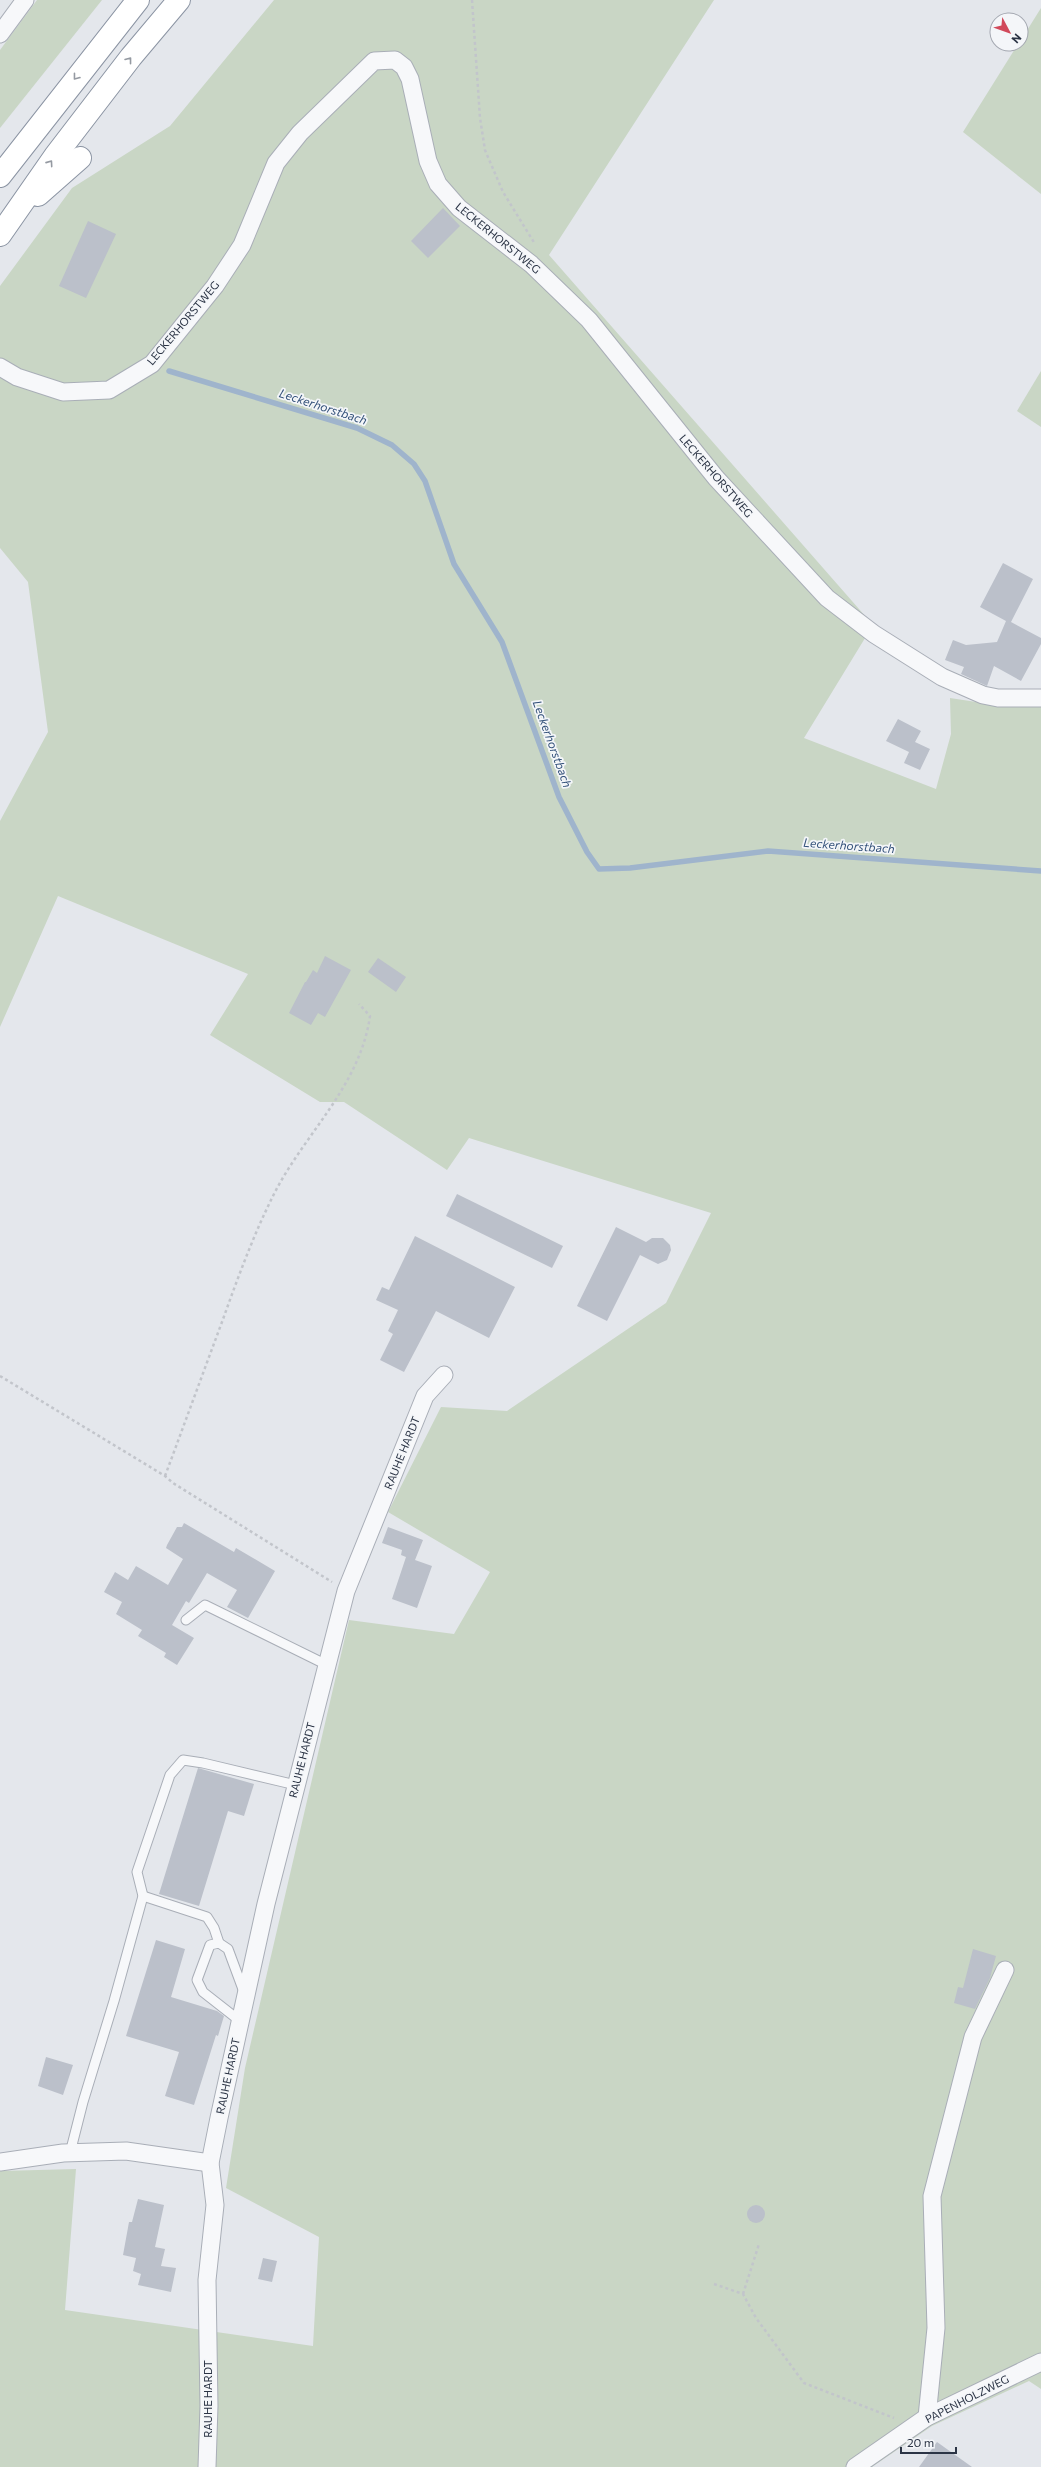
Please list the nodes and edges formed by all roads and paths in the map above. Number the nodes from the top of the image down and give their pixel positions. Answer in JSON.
{"nodes":[{"id":1,"x":26,"y":0,"type":"edge"},
{"id":2,"x":138,"y":0,"type":"edge"},
{"id":3,"x":179,"y":0,"type":"edge"},
{"id":4,"x":472,"y":0,"type":"edge"},
{"id":5,"x":0,"y":34,"type":"edge"},
{"id":6,"x":80,"y":158,"type":"dead end"},
{"id":7,"x":0,"y":176,"type":"edge"},
{"id":8,"x":6,"y":227,"type":"edge"},
{"id":9,"x":531,"y":264,"type":"junction"},
{"id":10,"x":0,"y":367,"type":"edge"},
{"id":11,"x":1041,"y":698,"type":"edge"},
{"id":12,"x":359,"y":1004,"type":"dead end"},
{"id":13,"x":444,"y":1374,"type":"dead end"},
{"id":14,"x":0,"y":1376,"type":"edge"},
{"id":15,"x":165,"y":1476,"type":"junction"},
{"id":16,"x":346,"y":1591,"type":"junction"},
{"id":17,"x":186,"y":1620,"type":"dead end"},
{"id":18,"x":327,"y":1665,"type":"junction"},
{"id":19,"x":296,"y":1785,"type":"junction"},
{"id":20,"x":143,"y":1896,"type":"junction"},
{"id":21,"x":219,"y":1943,"type":"junction"},
{"id":22,"x":1005,"y":1970,"type":"dead end"},
{"id":23,"x":246,"y":1996,"type":"junction"},
{"id":24,"x":240,"y":2021,"type":"junction"},
{"id":25,"x":70,"y":2153,"type":"junction"},
{"id":26,"x":0,"y":2162,"type":"edge"},
{"id":27,"x":210,"y":2163,"type":"junction"},
{"id":28,"x":759,"y":2244,"type":"dead end"},
{"id":29,"x":714,"y":2284,"type":"dead end"},
{"id":30,"x":744,"y":2294,"type":"junction"},
{"id":31,"x":1041,"y":2362,"type":"edge"},
{"id":32,"x":921,"y":2422,"type":"junction"},
{"id":33,"x":207,"y":2467,"type":"edge"},
{"id":34,"x":855,"y":2467,"type":"edge"}],
"edges":[{"from":1,"to":5,"type":"street"},
{"from":2,"to":7,"type":"highway","one_way":true},
{"from":8,"to":3,"type":"highway","one_way":true},
{"from":4,"to":9,"type":"path"},
{"from":6,"to":8,"type":"highway"},
{"from":9,"to":10,"type":"street","name":"LECKERHORSTWEG"},
{"from":9,"to":11,"type":"street","name":"LECKERHORSTWEG"},
{"from":12,"to":15,"type":"path"},
{"from":13,"to":16,"type":"street","name":"RAUHE HARDT"},
{"from":14,"to":15,"type":"path"},
{"from":15,"to":16,"type":"path"},
{"from":16,"to":18,"type":"street","name":"RAUHE HARDT"},
{"from":17,"to":18,"type":"lane"},
{"from":18,"to":19,"type":"street","name":"RAUHE HARDT"},
{"from":19,"to":20,"type":"lane"},
{"from":19,"to":23,"type":"street","name":"RAUHE HARDT"},
{"from":20,"to":21,"type":"lane"},
{"from":20,"to":25,"type":"lane"},
{"from":21,"to":23,"type":"lane"},
{"from":21,"to":24,"type":"lane"},
{"from":22,"to":32,"type":"street"},
{"from":23,"to":24,"type":"street","name":"RAUHE HARDT"},
{"from":24,"to":27,"type":"street","name":"RAUHE HARDT"},
{"from":25,"to":26,"type":"street"},
{"from":25,"to":27,"type":"street"},
{"from":27,"to":33,"type":"street","name":"RAUHE HARDT"},
{"from":28,"to":30,"type":"path"},
{"from":29,"to":30,"type":"path"},
{"from":30,"to":32,"type":"path"},
{"from":31,"to":32,"type":"street","name":"PAPENHOLZWEG"},
{"from":32,"to":34,"type":"street","name":"PAPENHOLZWEG"}]}
